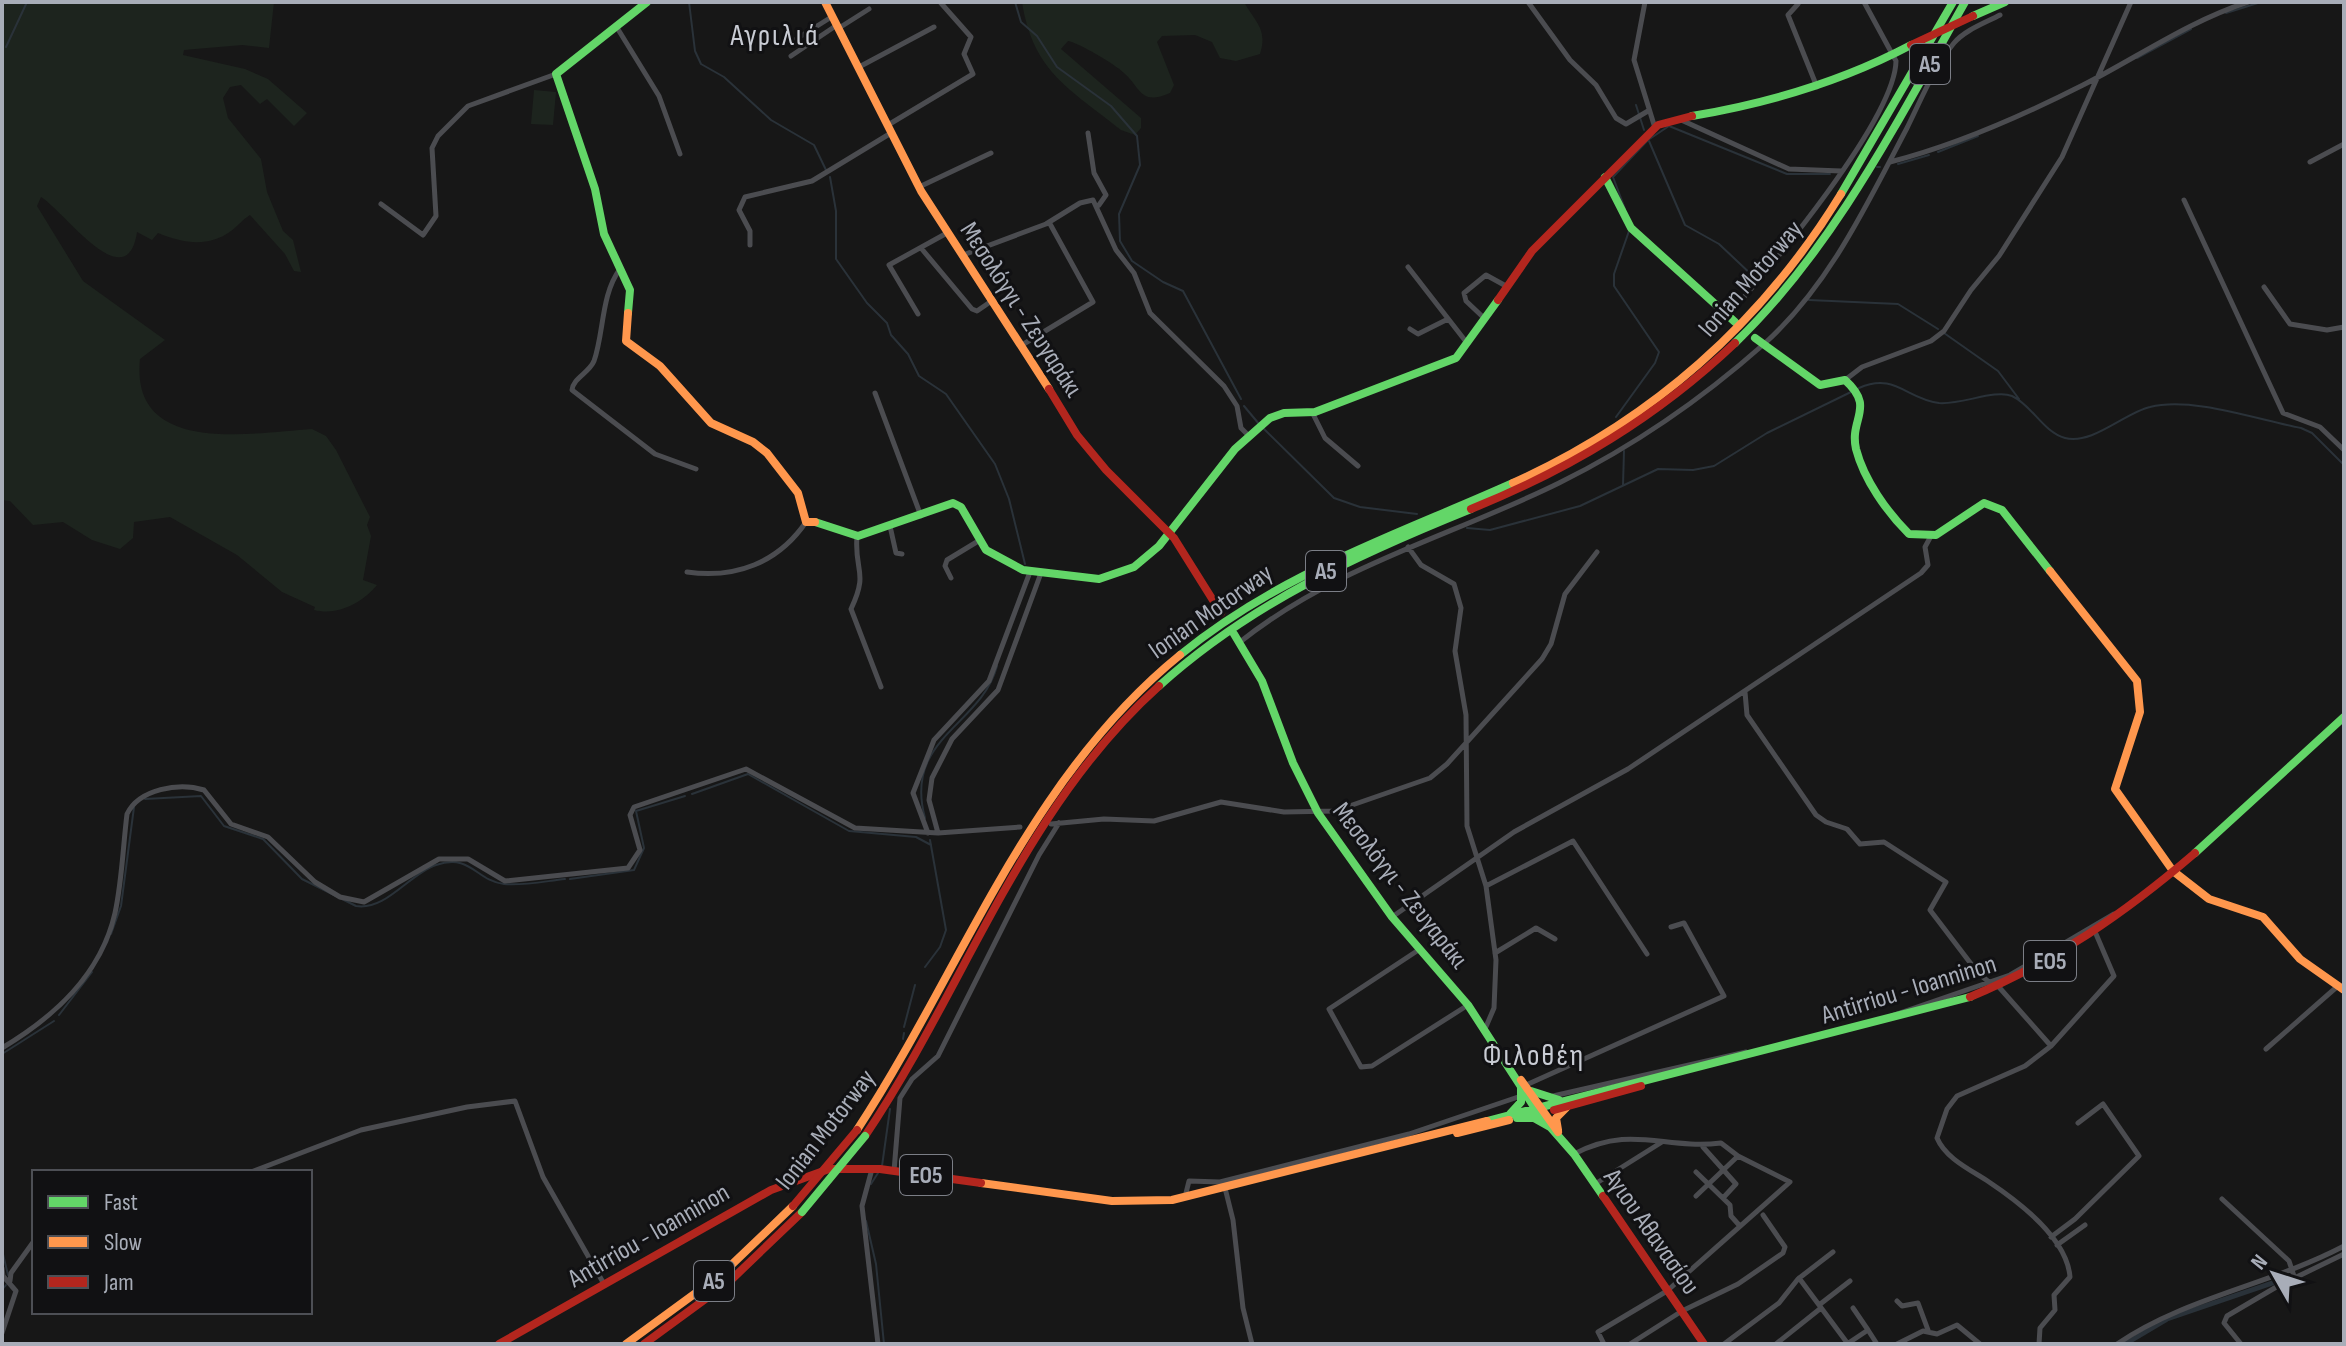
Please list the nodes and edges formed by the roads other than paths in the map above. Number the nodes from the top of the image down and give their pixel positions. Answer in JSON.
{"nodes":[{"id":1,"x":647,"y":2,"type":"edge"},
{"id":2,"x":825,"y":2,"type":"edge"},
{"id":3,"x":940,"y":2,"type":"edge"},
{"id":4,"x":1528,"y":2,"type":"edge"},
{"id":5,"x":1645,"y":2,"type":"edge"},
{"id":6,"x":1864,"y":2,"type":"edge"},
{"id":7,"x":1953,"y":2,"type":"edge"},
{"id":8,"x":1965,"y":2,"type":"edge"},
{"id":9,"x":2005,"y":2,"type":"edge"},
{"id":10,"x":2131,"y":2,"type":"edge"},
{"id":11,"x":2248,"y":2,"type":"edge"},
{"id":12,"x":1798,"y":4,"type":"dead end"},
{"id":13,"x":869,"y":9,"type":"dead end"},
{"id":14,"x":2000,"y":15,"type":"dead end"},
{"id":15,"x":833,"y":16,"type":"junction"},
{"id":16,"x":616,"y":26,"type":"junction"},
{"id":17,"x":838,"y":26,"type":"junction"},
{"id":18,"x":934,"y":27,"type":"dead end"},
{"id":19,"x":790,"y":43,"type":"dead end"},
{"id":20,"x":1894,"y":54,"type":"junction"},
{"id":21,"x":791,"y":56,"type":"dead end"},
{"id":22,"x":858,"y":68,"type":"junction"},
{"id":23,"x":556,"y":74,"type":"junction"},
{"id":24,"x":2100,"y":76,"type":"junction"},
{"id":25,"x":1817,"y":88,"type":"junction"},
{"id":26,"x":1642,"y":113,"type":"junction"},
{"id":27,"x":1678,"y":118,"type":"junction"},
{"id":28,"x":1655,"y":128,"type":"junction"},
{"id":29,"x":890,"y":129,"type":"junction"},
{"id":30,"x":1088,"y":133,"type":"dead end"},
{"id":31,"x":2344,"y":144,"type":"edge"},
{"id":32,"x":991,"y":153,"type":"dead end"},
{"id":33,"x":680,"y":154,"type":"dead end"},
{"id":34,"x":2310,"y":162,"type":"dead end"},
{"id":35,"x":1889,"y":163,"type":"junction"},
{"id":36,"x":1842,"y":171,"type":"junction"},
{"id":37,"x":1605,"y":177,"type":"junction"},
{"id":38,"x":919,"y":187,"type":"junction"},
{"id":39,"x":2184,"y":200,"type":"dead end"},
{"id":40,"x":381,"y":204,"type":"dead end"},
{"id":41,"x":1099,"y":205,"type":"junction"},
{"id":42,"x":1049,"y":222,"type":"junction"},
{"id":43,"x":947,"y":233,"type":"junction"},
{"id":44,"x":750,"y":245,"type":"dead end"},
{"id":45,"x":921,"y":248,"type":"junction"},
{"id":46,"x":963,"y":255,"type":"junction"},
{"id":47,"x":1408,"y":267,"type":"dead end"},
{"id":48,"x":620,"y":269,"type":"junction"},
{"id":49,"x":1506,"y":286,"type":"junction"},
{"id":50,"x":2264,"y":287,"type":"dead end"},
{"id":51,"x":994,"y":299,"type":"junction"},
{"id":52,"x":918,"y":314,"type":"dead end"},
{"id":53,"x":1727,"y":316,"type":"junction"},
{"id":54,"x":1448,"y":319,"type":"junction"},
{"id":55,"x":1485,"y":319,"type":"junction"},
{"id":56,"x":1735,"y":322,"type":"dead end"},
{"id":57,"x":2344,"y":327,"type":"edge"},
{"id":58,"x":1410,"y":329,"type":"dead end"},
{"id":59,"x":1755,"y":338,"type":"dead end"},
{"id":60,"x":1468,"y":344,"type":"junction"},
{"id":61,"x":1764,"y":344,"type":"junction"},
{"id":62,"x":1022,"y":345,"type":"junction"},
{"id":63,"x":1852,"y":387,"type":"junction"},
{"id":64,"x":875,"y":393,"type":"dead end"},
{"id":65,"x":1312,"y":412,"type":"junction"},
{"id":66,"x":1250,"y":435,"type":"junction"},
{"id":67,"x":2344,"y":450,"type":"edge"},
{"id":68,"x":1358,"y":466,"type":"dead end"},
{"id":69,"x":696,"y":469,"type":"dead end"},
{"id":70,"x":922,"y":516,"type":"junction"},
{"id":71,"x":806,"y":522,"type":"junction"},
{"id":72,"x":890,"y":526,"type":"junction"},
{"id":73,"x":1169,"y":532,"type":"junction"},
{"id":74,"x":857,"y":536,"type":"junction"},
{"id":75,"x":1931,"y":536,"type":"junction"},
{"id":76,"x":980,"y":540,"type":"junction"},
{"id":77,"x":1408,"y":547,"type":"junction"},
{"id":78,"x":1597,"y":552,"type":"dead end"},
{"id":79,"x":902,"y":554,"type":"dead end"},
{"id":80,"x":687,"y":572,"type":"dead end"},
{"id":81,"x":1030,"y":572,"type":"junction"},
{"id":82,"x":1041,"y":573,"type":"junction"},
{"id":83,"x":951,"y":578,"type":"dead end"},
{"id":84,"x":1221,"y":613,"type":"dead end"},
{"id":85,"x":1237,"y":638,"type":"joint"},
{"id":86,"x":881,"y":687,"type":"dead end"},
{"id":87,"x":1745,"y":691,"type":"junction"},
{"id":88,"x":2344,"y":717,"type":"edge"},
{"id":89,"x":1468,"y":742,"type":"junction"},
{"id":90,"x":1318,"y":813,"type":"junction"},
{"id":91,"x":1059,"y":822,"type":"junction"},
{"id":92,"x":1051,"y":824,"type":"dead end"},
{"id":93,"x":1020,"y":827,"type":"dead end"},
{"id":94,"x":928,"y":833,"type":"junction"},
{"id":95,"x":938,"y":833,"type":"junction"},
{"id":96,"x":1477,"y":859,"type":"junction"},
{"id":97,"x":2173,"y":871,"type":"junction"},
{"id":98,"x":1486,"y":886,"type":"junction"},
{"id":99,"x":2126,"y":911,"type":"junction"},
{"id":100,"x":1392,"y":917,"type":"junction"},
{"id":101,"x":1671,"y":927,"type":"dead end"},
{"id":102,"x":2096,"y":934,"type":"junction"},
{"id":103,"x":1555,"y":939,"type":"dead end"},
{"id":104,"x":1420,"y":949,"type":"junction"},
{"id":105,"x":1495,"y":953,"type":"junction"},
{"id":106,"x":1647,"y":954,"type":"dead end"},
{"id":107,"x":1995,"y":986,"type":"junction"},
{"id":108,"x":2342,"y":987,"type":"edge"},
{"id":109,"x":1468,"y":1005,"type":"junction"},
{"id":110,"x":1485,"y":1029,"type":"junction"},
{"id":111,"x":2051,"y":1046,"type":"junction"},
{"id":112,"x":2,"y":1048,"type":"edge"},
{"id":113,"x":2266,"y":1049,"type":"dead end"},
{"id":114,"x":1767,"y":1052,"type":"junction"},
{"id":115,"x":1525,"y":1090,"type":"junction"},
{"id":116,"x":1540,"y":1096,"type":"junction"},
{"id":117,"x":1570,"y":1103,"type":"junction"},
{"id":118,"x":1540,"y":1110,"type":"junction"},
{"id":119,"x":1512,"y":1116,"type":"junction"},
{"id":120,"x":2078,"y":1123,"type":"dead end"},
{"id":121,"x":1554,"y":1129,"type":"junction"},
{"id":122,"x":1662,"y":1142,"type":"junction"},
{"id":123,"x":1703,"y":1147,"type":"junction"},
{"id":124,"x":1574,"y":1154,"type":"junction"},
{"id":125,"x":1738,"y":1156,"type":"junction"},
{"id":126,"x":873,"y":1168,"type":"junction"},
{"id":127,"x":255,"y":1170,"type":"edge"},
{"id":128,"x":1724,"y":1170,"type":"junction"},
{"id":129,"x":894,"y":1171,"type":"junction"},
{"id":130,"x":1696,"y":1172,"type":"dead end"},
{"id":131,"x":1709,"y":1184,"type":"junction"},
{"id":132,"x":1223,"y":1185,"type":"junction"},
{"id":133,"x":1594,"y":1185,"type":"junction"},
{"id":134,"x":1696,"y":1196,"type":"dead end"},
{"id":135,"x":1185,"y":1198,"type":"junction"},
{"id":136,"x":1723,"y":1198,"type":"junction"},
{"id":137,"x":2222,"y":1199,"type":"dead end"},
{"id":138,"x":1763,"y":1215,"type":"dead end"},
{"id":139,"x":1739,"y":1225,"type":"junction"},
{"id":140,"x":2085,"y":1225,"type":"dead end"},
{"id":141,"x":2051,"y":1237,"type":"junction"},
{"id":142,"x":32,"y":1244,"type":"edge"},
{"id":143,"x":2057,"y":1245,"type":"junction"},
{"id":144,"x":2344,"y":1246,"type":"edge"},
{"id":145,"x":1833,"y":1252,"type":"dead end"},
{"id":146,"x":2344,"y":1254,"type":"edge"},
{"id":147,"x":2,"y":1268,"type":"edge"},
{"id":148,"x":2293,"y":1270,"type":"junction"},
{"id":149,"x":1799,"y":1278,"type":"junction"},
{"id":150,"x":2295,"y":1279,"type":"junction"},
{"id":151,"x":10,"y":1281,"type":"junction"},
{"id":152,"x":1850,"y":1281,"type":"dead end"},
{"id":153,"x":604,"y":1285,"type":"junction"},
{"id":154,"x":1667,"y":1291,"type":"junction"},
{"id":155,"x":1897,"y":1301,"type":"dead end"},
{"id":156,"x":1820,"y":1306,"type":"junction"},
{"id":157,"x":1853,"y":1308,"type":"dead end"},
{"id":158,"x":1682,"y":1311,"type":"junction"},
{"id":159,"x":1868,"y":1330,"type":"junction"},
{"id":160,"x":1928,"y":1330,"type":"junction"},
{"id":161,"x":2,"y":1333,"type":"edge"},
{"id":162,"x":499,"y":1344,"type":"edge"},
{"id":163,"x":626,"y":1344,"type":"edge"},
{"id":164,"x":644,"y":1344,"type":"edge"},
{"id":165,"x":878,"y":1344,"type":"edge"},
{"id":166,"x":1252,"y":1344,"type":"edge"},
{"id":167,"x":1604,"y":1344,"type":"edge"},
{"id":168,"x":1630,"y":1344,"type":"edge"},
{"id":169,"x":1704,"y":1344,"type":"edge"},
{"id":170,"x":1724,"y":1344,"type":"edge"},
{"id":171,"x":1776,"y":1344,"type":"edge"},
{"id":172,"x":1847,"y":1344,"type":"edge"},
{"id":173,"x":1877,"y":1344,"type":"edge"},
{"id":174,"x":1897,"y":1344,"type":"edge"},
{"id":175,"x":1980,"y":1344,"type":"edge"},
{"id":176,"x":2039,"y":1344,"type":"edge"},
{"id":177,"x":2117,"y":1344,"type":"edge"},
{"id":178,"x":2241,"y":1344,"type":"edge"}],
"edges":[{"from":1,"to":16,"type":"main road"},
{"from":2,"to":15,"type":"main road","name":"Μεσολόγγι - Ζευγαράκι"},
{"from":3,"to":29,"type":"street"},
{"from":4,"to":26,"type":"street"},
{"from":5,"to":26,"type":"street"},
{"from":6,"to":20,"type":"street"},
{"from":7,"to":163,"type":"main road","name":"Ionian Motorway","number":"Α5","bridge":true},
{"from":8,"to":164,"type":"main road","name":"Ionian Motorway","number":"Α5","bridge":true},
{"from":9,"to":20,"type":"main road","bridge":true},
{"from":10,"to":24,"type":"street"},
{"from":11,"to":24,"type":"street"},
{"from":12,"to":25,"type":"street"},
{"from":13,"to":17,"type":"street"},
{"from":14,"to":35,"type":"street"},
{"from":15,"to":17,"type":"main road","name":"Μεσολόγγι - Ζευγαράκι"},
{"from":15,"to":19,"type":"street"},
{"from":16,"to":23,"type":"main road"},
{"from":16,"to":33,"type":"street"},
{"from":17,"to":21,"type":"street"},
{"from":17,"to":22,"type":"main road","name":"Μεσολόγγι - Ζευγαράκι"},
{"from":18,"to":22,"type":"street"},
{"from":20,"to":25,"type":"main road"},
{"from":20,"to":36,"type":"street"},
{"from":22,"to":29,"type":"main road","name":"Μεσολόγγι - Ζευγαράκι"},
{"from":23,"to":40,"type":"street"},
{"from":23,"to":48,"type":"main road"},
{"from":24,"to":35,"type":"street"},
{"from":24,"to":63,"type":"street"},
{"from":25,"to":27,"type":"main road"},
{"from":26,"to":28,"type":"street"},
{"from":27,"to":28,"type":"main road"},
{"from":27,"to":36,"type":"street"},
{"from":28,"to":37,"type":"main road"},
{"from":29,"to":38,"type":"main road","name":"Μεσολόγγι - Ζευγαράκι"},
{"from":29,"to":44,"type":"street"},
{"from":30,"to":41,"type":"street"},
{"from":31,"to":34,"type":"street"},
{"from":32,"to":38,"type":"street"},
{"from":35,"to":61,"type":"street"},
{"from":36,"to":53,"type":"street"},
{"from":37,"to":49,"type":"main road"},
{"from":37,"to":53,"type":"main road"},
{"from":38,"to":43,"type":"main road","name":"Μεσολόγγι - Ζευγαράκι"},
{"from":39,"to":67,"type":"street"},
{"from":41,"to":42,"type":"street"},
{"from":41,"to":66,"type":"street"},
{"from":42,"to":46,"type":"street"},
{"from":42,"to":62,"type":"street"},
{"from":43,"to":45,"type":"street"},
{"from":43,"to":46,"type":"main road","name":"Μεσολόγγι - Ζευγαράκι"},
{"from":45,"to":51,"type":"street"},
{"from":45,"to":52,"type":"street"},
{"from":46,"to":51,"type":"main road","name":"Μεσολόγγι - Ζευγαράκι"},
{"from":47,"to":54,"type":"street"},
{"from":48,"to":69,"type":"street"},
{"from":48,"to":71,"type":"main road"},
{"from":49,"to":55,"type":"main road"},
{"from":49,"to":55,"type":"street"},
{"from":50,"to":57,"type":"street"},
{"from":51,"to":62,"type":"main road","name":"Μεσολόγγι - Ζευγαράκι"},
{"from":53,"to":56,"type":"main road"},
{"from":54,"to":58,"type":"street"},
{"from":54,"to":60,"type":"street"},
{"from":55,"to":60,"type":"main road"},
{"from":59,"to":61,"type":"main road"},
{"from":60,"to":65,"type":"main road"},
{"from":61,"to":63,"type":"main road"},
{"from":61,"to":77,"type":"street"},
{"from":62,"to":73,"type":"main road","name":"Μεσολόγγι - Ζευγαράκι"},
{"from":63,"to":75,"type":"main road"},
{"from":64,"to":70,"type":"street"},
{"from":65,"to":66,"type":"main road"},
{"from":65,"to":68,"type":"street"},
{"from":66,"to":73,"type":"main road"},
{"from":70,"to":72,"type":"main road"},
{"from":70,"to":76,"type":"main road"},
{"from":71,"to":74,"type":"main road"},
{"from":71,"to":80,"type":"street"},
{"from":72,"to":74,"type":"main road"},
{"from":72,"to":79,"type":"street"},
{"from":73,"to":82,"type":"main road"},
{"from":73,"to":84,"type":"main road","name":"Μεσολόγγι - Ζευγαράκι"},
{"from":74,"to":86,"type":"street"},
{"from":75,"to":87,"type":"street"},
{"from":75,"to":97,"type":"main road"},
{"from":76,"to":81,"type":"main road"},
{"from":76,"to":83,"type":"street"},
{"from":77,"to":85,"type":"street"},
{"from":77,"to":89,"type":"street"},
{"from":78,"to":89,"type":"street"},
{"from":81,"to":82,"type":"main road"},
{"from":81,"to":94,"type":"street"},
{"from":82,"to":95,"type":"street"},
{"from":85,"to":90,"type":"main road","name":"Μεσολόγγι - Ζευγαράκι"},
{"from":87,"to":96,"type":"street"},
{"from":87,"to":107,"type":"street"},
{"from":88,"to":97,"type":"main road","name":"Antirriou - Ioanninon","number":"ΕΟ5"},
{"from":89,"to":90,"type":"street"},
{"from":89,"to":96,"type":"street"},
{"from":90,"to":91,"type":"street"},
{"from":90,"to":100,"type":"main road","name":"Μεσολόγγι - Ζευγαράκι"},
{"from":91,"to":92,"type":"street"},
{"from":91,"to":129,"type":"street"},
{"from":93,"to":95,"type":"street"},
{"from":94,"to":95,"type":"street"},
{"from":94,"to":112,"type":"street"},
{"from":96,"to":98,"type":"street"},
{"from":96,"to":100,"type":"street"},
{"from":97,"to":99,"type":"main road","name":"Antirriou - Ioanninon","number":"ΕΟ5"},
{"from":97,"to":108,"type":"main road"},
{"from":98,"to":105,"type":"street"},
{"from":98,"to":106,"type":"street"},
{"from":99,"to":102,"type":"main road","name":"Antirriou - Ioanninon","number":"ΕΟ5"},
{"from":99,"to":107,"type":"street"},
{"from":100,"to":104,"type":"main road","name":"Μεσολόγγι - Ζευγαράκι"},
{"from":101,"to":115,"type":"street"},
{"from":102,"to":107,"type":"main road","name":"Antirriou - Ioanninon","number":"ΕΟ5"},
{"from":102,"to":111,"type":"street"},
{"from":103,"to":105,"type":"street"},
{"from":104,"to":109,"type":"main road","name":"Μεσολόγγι - Ζευγαράκι"},
{"from":104,"to":109,"type":"street"},
{"from":105,"to":110,"type":"street"},
{"from":107,"to":111,"type":"street"},
{"from":107,"to":114,"type":"main road","name":"Antirriou - Ioanninon","number":"ΕΟ5"},
{"from":108,"to":113,"type":"street"},
{"from":109,"to":110,"type":"main road","name":"Μεσολόγγι - Ζευγαράκι"},
{"from":110,"to":115,"type":"main road","name":"Μεσολόγγι - Ζευγαράκι"},
{"from":111,"to":141,"type":"street"},
{"from":114,"to":116,"type":"street"},
{"from":114,"to":117,"type":"main road","name":"Antirriou - Ioanninon","number":"ΕΟ5"},
{"from":115,"to":116,"type":"main road"},
{"from":115,"to":118,"type":"main road","name":"Μεσολόγγι - Ζευγαράκι"},
{"from":115,"to":119,"type":"main road"},
{"from":115,"to":132,"type":"street"},
{"from":116,"to":117,"type":"main road"},
{"from":117,"to":118,"type":"main road","name":"Antirriou - Ioanninon","number":"ΕΟ5"},
{"from":117,"to":121,"type":"main road"},
{"from":118,"to":119,"type":"main road","name":"Antirriou - Ioanninon","number":"ΕΟ5"},
{"from":118,"to":121,"type":"main road","name":"Αγιου Αθανασίου"},
{"from":119,"to":121,"type":"main road"},
{"from":119,"to":132,"type":"main road","name":"Antirriou - Ioanninon","number":"ΕΟ5"},
{"from":120,"to":141,"type":"street"},
{"from":121,"to":124,"type":"main road","name":"Αγιου Αθανασίου"},
{"from":122,"to":123,"type":"street"},
{"from":122,"to":124,"type":"street"},
{"from":122,"to":133,"type":"street"},
{"from":123,"to":125,"type":"street"},
{"from":123,"to":128,"type":"street"},
{"from":124,"to":133,"type":"main road","name":"Αγιου Αθανασίου"},
{"from":125,"to":128,"type":"street"},
{"from":125,"to":139,"type":"street"},
{"from":126,"to":129,"type":"main road","name":"Antirriou - Ioanninon","number":"ΕΟ5"},
{"from":126,"to":153,"type":"main road","name":"Antirriou - Ioanninon","number":"ΕΟ5"},
{"from":126,"to":165,"type":"street"},
{"from":127,"to":153,"type":"street"},
{"from":128,"to":131,"type":"street"},
{"from":128,"to":136,"type":"street"},
{"from":129,"to":135,"type":"main road","name":"Antirriou - Ioanninon","number":"ΕΟ5"},
{"from":130,"to":131,"type":"street"},
{"from":131,"to":134,"type":"street"},
{"from":131,"to":136,"type":"street"},
{"from":132,"to":135,"type":"main road","name":"Antirriou - Ioanninon","number":"ΕΟ5"},
{"from":132,"to":135,"type":"street"},
{"from":132,"to":166,"type":"street"},
{"from":133,"to":154,"type":"main road","name":"Αγιου Αθανασίου"},
{"from":136,"to":139,"type":"street"},
{"from":137,"to":148,"type":"street"},
{"from":138,"to":158,"type":"street"},
{"from":139,"to":154,"type":"street"},
{"from":140,"to":143,"type":"street"},
{"from":141,"to":143,"type":"street"},
{"from":142,"to":151,"type":"street"},
{"from":143,"to":176,"type":"street"},
{"from":144,"to":148,"type":"street"},
{"from":145,"to":149,"type":"street"},
{"from":146,"to":150,"type":"street"},
{"from":147,"to":151,"type":"street"},
{"from":148,"to":150,"type":"street"},
{"from":148,"to":177,"type":"street"},
{"from":149,"to":156,"type":"street"},
{"from":149,"to":170,"type":"street"},
{"from":150,"to":178,"type":"street"},
{"from":151,"to":161,"type":"street"},
{"from":152,"to":156,"type":"street"},
{"from":153,"to":162,"type":"main road","name":"Antirriou - Ioanninon","number":"ΕΟ5"},
{"from":154,"to":158,"type":"main road","name":"Αγιου Αθανασίου"},
{"from":154,"to":167,"type":"street"},
{"from":155,"to":160,"type":"street"},
{"from":156,"to":171,"type":"street"},
{"from":156,"to":172,"type":"street"},
{"from":157,"to":159,"type":"street"},
{"from":158,"to":168,"type":"street"},
{"from":158,"to":169,"type":"main road","name":"Αγιου Αθανασίου"},
{"from":159,"to":172,"type":"street"},
{"from":159,"to":173,"type":"street"},
{"from":160,"to":174,"type":"street"},
{"from":160,"to":175,"type":"street"}]}
